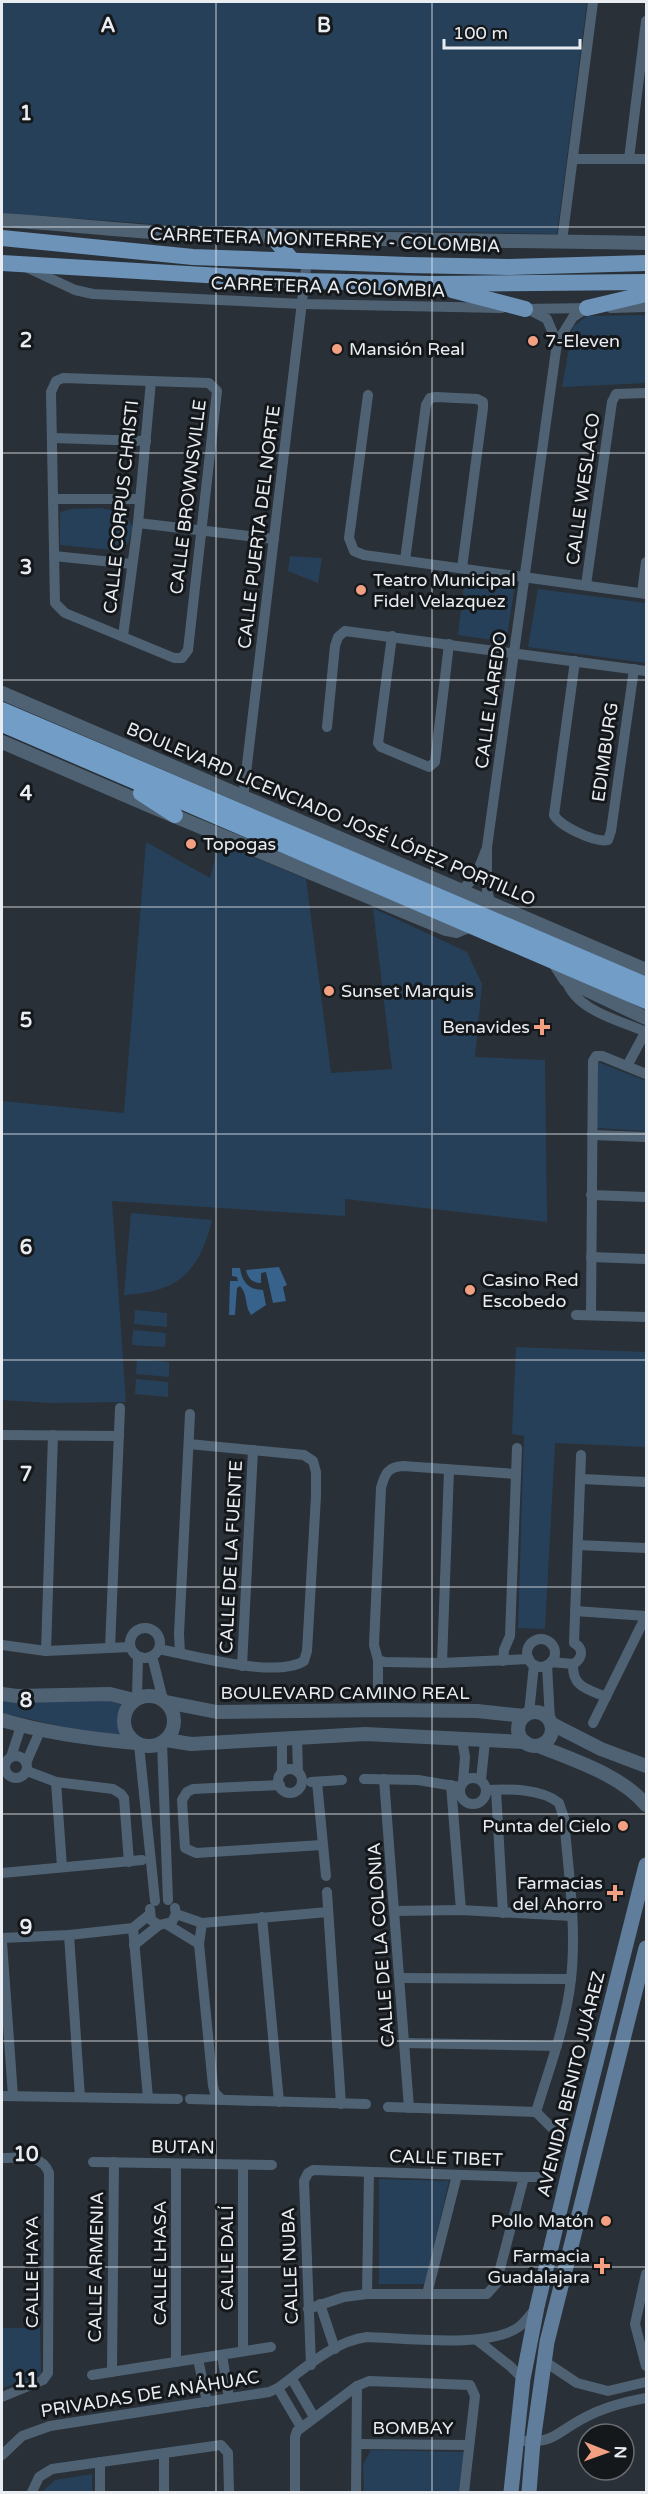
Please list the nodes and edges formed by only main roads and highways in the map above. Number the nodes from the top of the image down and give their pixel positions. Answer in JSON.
{"nodes":[{"id":1,"x":272,"y":236,"type":"road end"},
{"id":2,"x":2,"y":238,"type":"edge"},
{"id":3,"x":300,"y":260,"type":"junction"},
{"id":4,"x":646,"y":262,"type":"edge"},
{"id":5,"x":8,"y":263,"type":"edge"},
{"id":6,"x":646,"y":282,"type":"edge"},
{"id":7,"x":431,"y":284,"type":"junction"},
{"id":8,"x":646,"y":294,"type":"edge"},
{"id":9,"x":587,"y":308,"type":"road end"},
{"id":10,"x":525,"y":309,"type":"road end"},
{"id":11,"x":2,"y":711,"type":"edge"},
{"id":12,"x":2,"y":724,"type":"edge"},
{"id":13,"x":108,"y":770,"type":"junction"},
{"id":14,"x":175,"y":815,"type":"road end"},
{"id":15,"x":588,"y":969,"type":"junction"},
{"id":16,"x":646,"y":985,"type":"edge"},
{"id":17,"x":646,"y":1000,"type":"edge"},
{"id":18,"x":646,"y":1864,"type":"edge"},
{"id":19,"x":646,"y":1948,"type":"edge"},
{"id":20,"x":537,"y":2307,"type":"junction"},
{"id":21,"x":547,"y":2342,"type":"junction"},
{"id":22,"x":511,"y":2493,"type":"edge"},
{"id":23,"x":529,"y":2493,"type":"edge"}],
"edges":[{"from":1,"to":3,"type":"main road"},
{"from":2,"to":3,"type":"main road","name":"CARRETERA MONTERREY - COLOMBIA"},
{"from":3,"to":4,"type":"main road","name":"CARRETERA MONTERREY - COLOMBIA"},
{"from":5,"to":7,"type":"main road","name":"CARRETERA MONTERREY - COLOMBIA"},
{"from":6,"to":7,"type":"main road","name":"CARRETERA MONTERREY - COLOMBIA"},
{"from":7,"to":10,"type":"main road"},
{"from":8,"to":9,"type":"main road"},
{"from":11,"to":15,"type":"highway","name":"BOULEVARD LICENCIADO JOSÉ LÓPEZ PORTILLO"},
{"from":12,"to":13,"type":"highway","name":"BOULEVARD LICENCIADO JOSÉ LÓPEZ PORTILLO"},
{"from":13,"to":14,"type":"highway"},
{"from":13,"to":15,"type":"highway","name":"BOULEVARD LICENCIADO JOSÉ LÓPEZ PORTILLO"},
{"from":15,"to":16,"type":"highway","name":"BOULEVARD LICENCIADO JOSÉ LÓPEZ PORTILLO"},
{"from":15,"to":17,"type":"highway","name":"BOULEVARD LICENCIADO JOSÉ LÓPEZ PORTILLO"},
{"from":18,"to":20,"type":"main road","name":"AVENIDA BENITO JUÁREZ"},
{"from":19,"to":21,"type":"main road"},
{"from":20,"to":21,"type":"main road"},
{"from":20,"to":22,"type":"main road","name":"AVENIDA BENITO JUÁREZ"},
{"from":21,"to":23,"type":"main road"}]}
